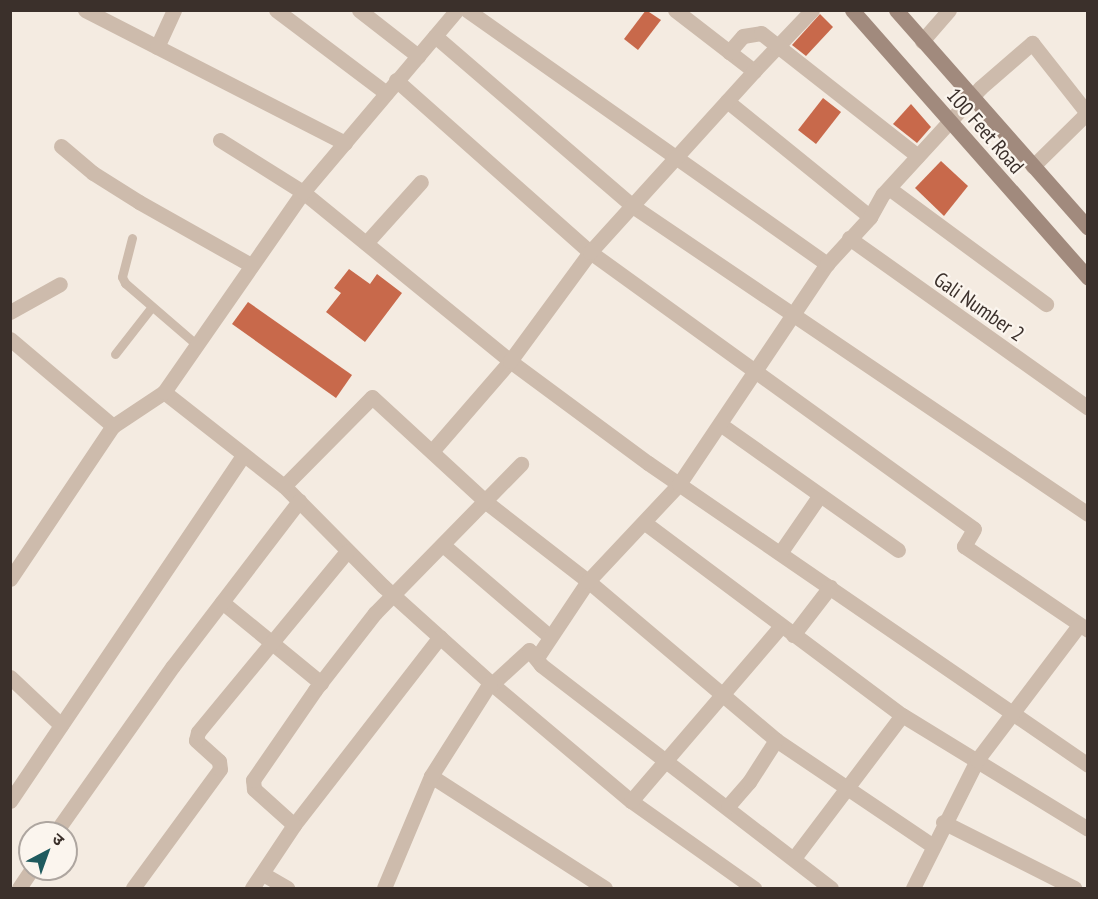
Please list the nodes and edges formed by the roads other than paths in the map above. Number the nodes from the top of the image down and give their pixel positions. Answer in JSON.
{"nodes":[{"id":1,"x":85,"y":10,"type":"edge"},
{"id":2,"x":174,"y":10,"type":"edge"},
{"id":3,"x":276,"y":10,"type":"edge"},
{"id":4,"x":359,"y":10,"type":"edge"},
{"id":5,"x":457,"y":10,"type":"edge"},
{"id":6,"x":467,"y":10,"type":"edge"},
{"id":7,"x":675,"y":10,"type":"edge"},
{"id":8,"x":812,"y":10,"type":"edge"},
{"id":9,"x":852,"y":10,"type":"edge"},
{"id":10,"x":896,"y":10,"type":"edge"},
{"id":11,"x":949,"y":10,"type":"edge"},
{"id":12,"x":435,"y":36,"type":"junction"},
{"id":13,"x":922,"y":40,"type":"junction"},
{"id":14,"x":779,"y":45,"type":"junction"},
{"id":15,"x":157,"y":47,"type":"junction"},
{"id":16,"x":729,"y":52,"type":"junction"},
{"id":17,"x":418,"y":56,"type":"junction"},
{"id":18,"x":754,"y":71,"type":"junction"},
{"id":19,"x":396,"y":80,"type":"junction"},
{"id":20,"x":386,"y":93,"type":"junction"},
{"id":21,"x":971,"y":98,"type":"junction"},
{"id":22,"x":728,"y":101,"type":"junction"},
{"id":23,"x":1085,"y":121,"type":"edge"},
{"id":24,"x":951,"y":123,"type":"junction"},
{"id":25,"x":220,"y":140,"type":"dead end"},
{"id":26,"x":345,"y":143,"type":"junction"},
{"id":27,"x":61,"y":146,"type":"dead end"},
{"id":28,"x":918,"y":156,"type":"junction"},
{"id":29,"x":675,"y":160,"type":"junction"},
{"id":30,"x":1033,"y":166,"type":"junction"},
{"id":31,"x":421,"y":182,"type":"dead end"},
{"id":32,"x":890,"y":189,"type":"junction"},
{"id":33,"x":303,"y":192,"type":"junction"},
{"id":34,"x":633,"y":207,"type":"junction"},
{"id":35,"x":870,"y":217,"type":"junction"},
{"id":36,"x":1088,"y":228,"type":"edge"},
{"id":37,"x":132,"y":238,"type":"dead end"},
{"id":38,"x":849,"y":238,"type":"junction"},
{"id":39,"x":366,"y":243,"type":"junction"},
{"id":40,"x":590,"y":252,"type":"junction"},
{"id":41,"x":828,"y":264,"type":"junction"},
{"id":42,"x":251,"y":265,"type":"junction"},
{"id":43,"x":1088,"y":278,"type":"edge"},
{"id":44,"x":60,"y":284,"type":"dead end"},
{"id":45,"x":1046,"y":304,"type":"dead end"},
{"id":46,"x":152,"y":308,"type":"junction"},
{"id":47,"x":10,"y":312,"type":"edge"},
{"id":48,"x":793,"y":317,"type":"junction"},
{"id":49,"x":10,"y":339,"type":"edge"},
{"id":50,"x":196,"y":344,"type":"junction"},
{"id":51,"x":115,"y":354,"type":"dead end"},
{"id":52,"x":510,"y":361,"type":"junction"},
{"id":53,"x":755,"y":372,"type":"junction"},
{"id":54,"x":164,"y":393,"type":"junction"},
{"id":55,"x":1088,"y":408,"type":"edge"},
{"id":56,"x":720,"y":424,"type":"junction"},
{"id":57,"x":113,"y":426,"type":"junction"},
{"id":58,"x":433,"y":450,"type":"junction"},
{"id":59,"x":243,"y":455,"type":"junction"},
{"id":60,"x":521,"y":464,"type":"dead end"},
{"id":61,"x":679,"y":484,"type":"junction"},
{"id":62,"x":284,"y":486,"type":"junction"},
{"id":63,"x":820,"y":495,"type":"junction"},
{"id":64,"x":299,"y":501,"type":"junction"},
{"id":65,"x":486,"y":502,"type":"junction"},
{"id":66,"x":1088,"y":514,"type":"edge"},
{"id":67,"x":645,"y":523,"type":"junction"},
{"id":68,"x":443,"y":545,"type":"junction"},
{"id":69,"x":347,"y":550,"type":"junction"},
{"id":70,"x":898,"y":550,"type":"dead end"},
{"id":71,"x":780,"y":553,"type":"junction"},
{"id":72,"x":10,"y":579,"type":"edge"},
{"id":73,"x":588,"y":581,"type":"junction"},
{"id":74,"x":830,"y":587,"type":"junction"},
{"id":75,"x":392,"y":594,"type":"junction"},
{"id":76,"x":222,"y":602,"type":"junction"},
{"id":77,"x":1083,"y":627,"type":"edge"},
{"id":78,"x":787,"y":631,"type":"junction"},
{"id":79,"x":549,"y":636,"type":"junction"},
{"id":80,"x":440,"y":637,"type":"junction"},
{"id":81,"x":271,"y":642,"type":"junction"},
{"id":82,"x":538,"y":656,"type":"junction"},
{"id":83,"x":10,"y":677,"type":"edge"},
{"id":84,"x":321,"y":683,"type":"junction"},
{"id":85,"x":490,"y":684,"type":"junction"},
{"id":86,"x":723,"y":695,"type":"junction"},
{"id":87,"x":1013,"y":714,"type":"junction"},
{"id":88,"x":902,"y":716,"type":"junction"},
{"id":89,"x":61,"y":725,"type":"junction"},
{"id":90,"x":776,"y":740,"type":"junction"},
{"id":91,"x":667,"y":759,"type":"junction"},
{"id":92,"x":977,"y":760,"type":"junction"},
{"id":93,"x":1088,"y":765,"type":"edge"},
{"id":94,"x":431,"y":776,"type":"junction"},
{"id":95,"x":844,"y":789,"type":"junction"},
{"id":96,"x":10,"y":801,"type":"edge"},
{"id":97,"x":630,"y":801,"type":"junction"},
{"id":98,"x":728,"y":806,"type":"junction"},
{"id":99,"x":64,"y":821,"type":"edge"},
{"id":100,"x":943,"y":822,"type":"junction"},
{"id":101,"x":294,"y":825,"type":"junction"},
{"id":102,"x":1088,"y":829,"type":"edge"},
{"id":103,"x":933,"y":846,"type":"junction"},
{"id":104,"x":794,"y":858,"type":"junction"},
{"id":105,"x":262,"y":874,"type":"junction"},
{"id":106,"x":133,"y":888,"type":"edge"},
{"id":107,"x":252,"y":888,"type":"edge"},
{"id":108,"x":287,"y":888,"type":"edge"},
{"id":109,"x":384,"y":888,"type":"edge"},
{"id":110,"x":605,"y":888,"type":"edge"},
{"id":111,"x":754,"y":888,"type":"edge"},
{"id":112,"x":831,"y":888,"type":"edge"},
{"id":113,"x":913,"y":888,"type":"edge"},
{"id":114,"x":1074,"y":888,"type":"edge"}],
"edges":[{"from":1,"to":15,"type":"street"},
{"from":2,"to":15,"type":"street"},
{"from":3,"to":20,"type":"street"},
{"from":4,"to":17,"type":"street"},
{"from":5,"to":12,"type":"street"},
{"from":6,"to":29,"type":"street"},
{"from":7,"to":16,"type":"street"},
{"from":8,"to":14,"type":"street"},
{"from":9,"to":24,"type":"main road","name":"100 Feet Road"},
{"from":10,"to":13,"type":"main road","name":"100 Feet Road"},
{"from":11,"to":13,"type":"street"},
{"from":12,"to":17,"type":"street"},
{"from":12,"to":34,"type":"street"},
{"from":13,"to":21,"type":"main road","name":"100 Feet Road"},
{"from":14,"to":16,"type":"street"},
{"from":14,"to":18,"type":"street"},
{"from":14,"to":28,"type":"street"},
{"from":15,"to":26,"type":"street"},
{"from":16,"to":18,"type":"street"},
{"from":17,"to":19,"type":"street"},
{"from":18,"to":22,"type":"street"},
{"from":19,"to":20,"type":"street"},
{"from":19,"to":40,"type":"street"},
{"from":20,"to":26,"type":"street"},
{"from":21,"to":23,"type":"street"},
{"from":21,"to":24,"type":"street"},
{"from":21,"to":30,"type":"main road","name":"100 Feet Road"},
{"from":22,"to":29,"type":"street"},
{"from":22,"to":35,"type":"street"},
{"from":23,"to":30,"type":"street"},
{"from":24,"to":28,"type":"street"},
{"from":24,"to":43,"type":"main road","name":"100 Feet Road"},
{"from":25,"to":33,"type":"street"},
{"from":26,"to":33,"type":"street"},
{"from":27,"to":42,"type":"street"},
{"from":28,"to":32,"type":"street"},
{"from":29,"to":34,"type":"street"},
{"from":29,"to":41,"type":"street"},
{"from":30,"to":36,"type":"main road","name":"100 Feet Road"},
{"from":31,"to":39,"type":"street"},
{"from":32,"to":35,"type":"street"},
{"from":32,"to":45,"type":"street"},
{"from":33,"to":39,"type":"street"},
{"from":33,"to":42,"type":"street"},
{"from":34,"to":40,"type":"street"},
{"from":34,"to":48,"type":"street"},
{"from":35,"to":38,"type":"street"},
{"from":37,"to":46,"type":"lane"},
{"from":38,"to":41,"type":"street"},
{"from":38,"to":55,"type":"street","name":"Gali Number 2"},
{"from":39,"to":52,"type":"street"},
{"from":40,"to":52,"type":"street"},
{"from":40,"to":53,"type":"street"},
{"from":41,"to":48,"type":"street"},
{"from":42,"to":50,"type":"street"},
{"from":44,"to":47,"type":"street"},
{"from":46,"to":50,"type":"lane"},
{"from":46,"to":51,"type":"lane"},
{"from":48,"to":53,"type":"street"},
{"from":48,"to":66,"type":"street"},
{"from":49,"to":57,"type":"street"},
{"from":50,"to":54,"type":"street"},
{"from":52,"to":58,"type":"street"},
{"from":52,"to":61,"type":"street"},
{"from":53,"to":56,"type":"street"},
{"from":53,"to":77,"type":"street"},
{"from":54,"to":57,"type":"street"},
{"from":54,"to":59,"type":"street"},
{"from":56,"to":61,"type":"street"},
{"from":56,"to":63,"type":"street"},
{"from":57,"to":72,"type":"street"},
{"from":58,"to":62,"type":"street"},
{"from":58,"to":65,"type":"street"},
{"from":59,"to":62,"type":"street"},
{"from":59,"to":89,"type":"street"},
{"from":60,"to":65,"type":"street"},
{"from":61,"to":67,"type":"street"},
{"from":61,"to":71,"type":"street"},
{"from":62,"to":64,"type":"street"},
{"from":63,"to":70,"type":"street"},
{"from":63,"to":71,"type":"street"},
{"from":64,"to":69,"type":"street"},
{"from":64,"to":76,"type":"street"},
{"from":65,"to":68,"type":"street"},
{"from":65,"to":73,"type":"street"},
{"from":67,"to":73,"type":"street"},
{"from":67,"to":78,"type":"street"},
{"from":68,"to":75,"type":"street"},
{"from":68,"to":79,"type":"street"},
{"from":69,"to":75,"type":"street"},
{"from":69,"to":81,"type":"street"},
{"from":71,"to":74,"type":"street"},
{"from":73,"to":79,"type":"street"},
{"from":73,"to":86,"type":"street"},
{"from":74,"to":78,"type":"street"},
{"from":74,"to":87,"type":"street"},
{"from":75,"to":80,"type":"street"},
{"from":75,"to":84,"type":"street"},
{"from":76,"to":81,"type":"street"},
{"from":76,"to":99,"type":"street"},
{"from":77,"to":87,"type":"street"},
{"from":78,"to":86,"type":"street"},
{"from":78,"to":88,"type":"street"},
{"from":79,"to":82,"type":"street"},
{"from":80,"to":85,"type":"street"},
{"from":80,"to":101,"type":"street"},
{"from":81,"to":84,"type":"street"},
{"from":81,"to":106,"type":"street"},
{"from":82,"to":85,"type":"street"},
{"from":82,"to":91,"type":"street"},
{"from":83,"to":89,"type":"street"},
{"from":84,"to":101,"type":"street"},
{"from":85,"to":94,"type":"street"},
{"from":85,"to":97,"type":"street"},
{"from":86,"to":90,"type":"street"},
{"from":86,"to":91,"type":"street"},
{"from":87,"to":92,"type":"street"},
{"from":87,"to":93,"type":"street"},
{"from":88,"to":92,"type":"street"},
{"from":88,"to":95,"type":"street"},
{"from":89,"to":96,"type":"street"},
{"from":90,"to":95,"type":"street"},
{"from":90,"to":98,"type":"street"},
{"from":91,"to":97,"type":"street"},
{"from":91,"to":98,"type":"street"},
{"from":92,"to":100,"type":"street"},
{"from":92,"to":102,"type":"street"},
{"from":94,"to":109,"type":"street"},
{"from":94,"to":110,"type":"street"},
{"from":95,"to":103,"type":"street"},
{"from":95,"to":104,"type":"street"},
{"from":97,"to":111,"type":"street"},
{"from":98,"to":104,"type":"street"},
{"from":100,"to":103,"type":"street"},
{"from":100,"to":114,"type":"street"},
{"from":101,"to":105,"type":"street"},
{"from":103,"to":113,"type":"street"},
{"from":104,"to":112,"type":"street"},
{"from":105,"to":107,"type":"street"},
{"from":105,"to":108,"type":"street"}]}
